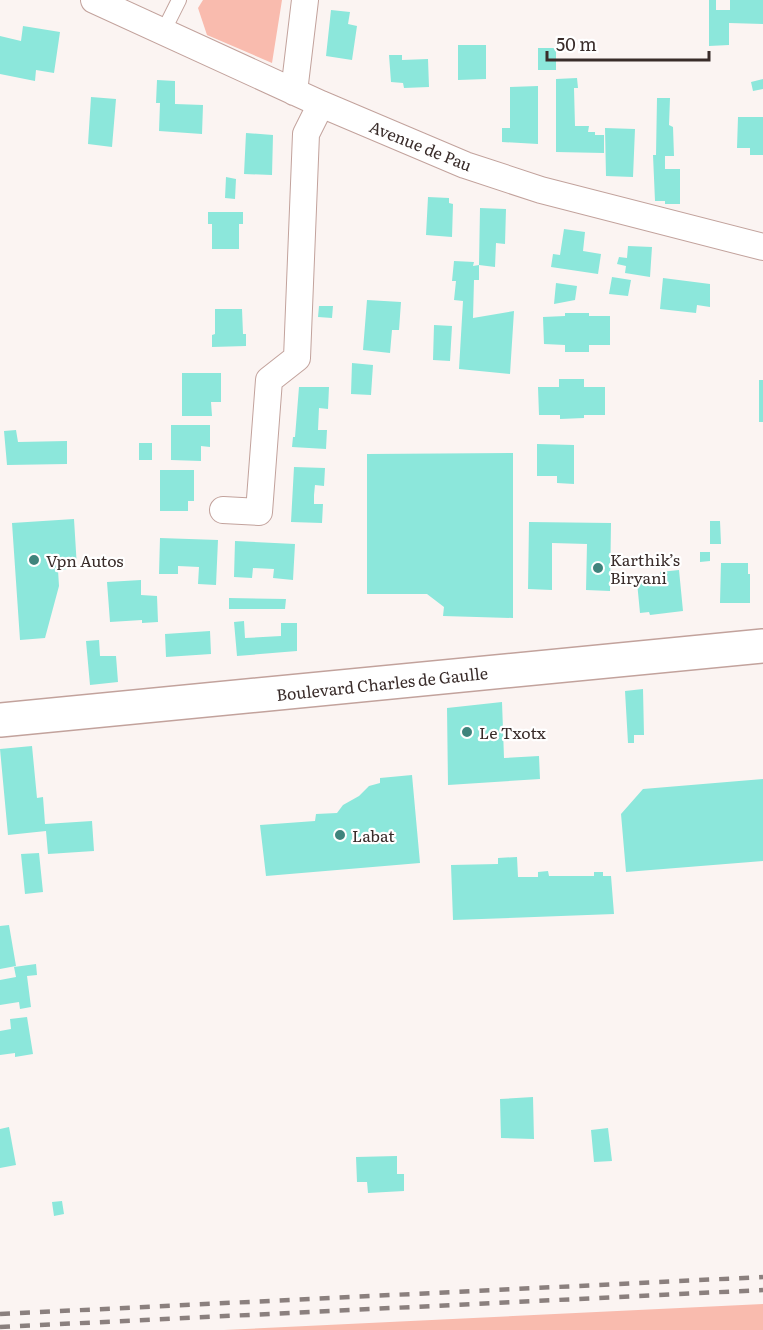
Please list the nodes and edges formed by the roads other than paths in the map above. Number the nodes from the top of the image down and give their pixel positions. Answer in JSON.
{"nodes":[{"id":1,"x":94,"y":0,"type":"edge"},
{"id":2,"x":179,"y":0,"type":"edge"},
{"id":3,"x":305,"y":0,"type":"edge"},
{"id":4,"x":163,"y":32,"type":"junction"},
{"id":5,"x":294,"y":92,"type":"junction"},
{"id":6,"x":321,"y":104,"type":"junction"},
{"id":7,"x":763,"y":248,"type":"edge"},
{"id":8,"x":223,"y":510,"type":"dead end"},
{"id":9,"x":763,"y":646,"type":"edge"},
{"id":10,"x":0,"y":720,"type":"edge"}],
"edges":[{"from":1,"to":4,"type":"street","name":"Avenue de Pau"},
{"from":2,"to":4,"type":"lane"},
{"from":3,"to":5,"type":"street"},
{"from":4,"to":5,"type":"street","name":"Avenue de Pau"},
{"from":5,"to":6,"type":"street","name":"Avenue de Pau"},
{"from":6,"to":7,"type":"street","name":"Avenue de Pau"},
{"from":6,"to":8,"type":"street"},
{"from":9,"to":10,"type":"main road","name":"Boulevard Charles de Gaulle"}]}
